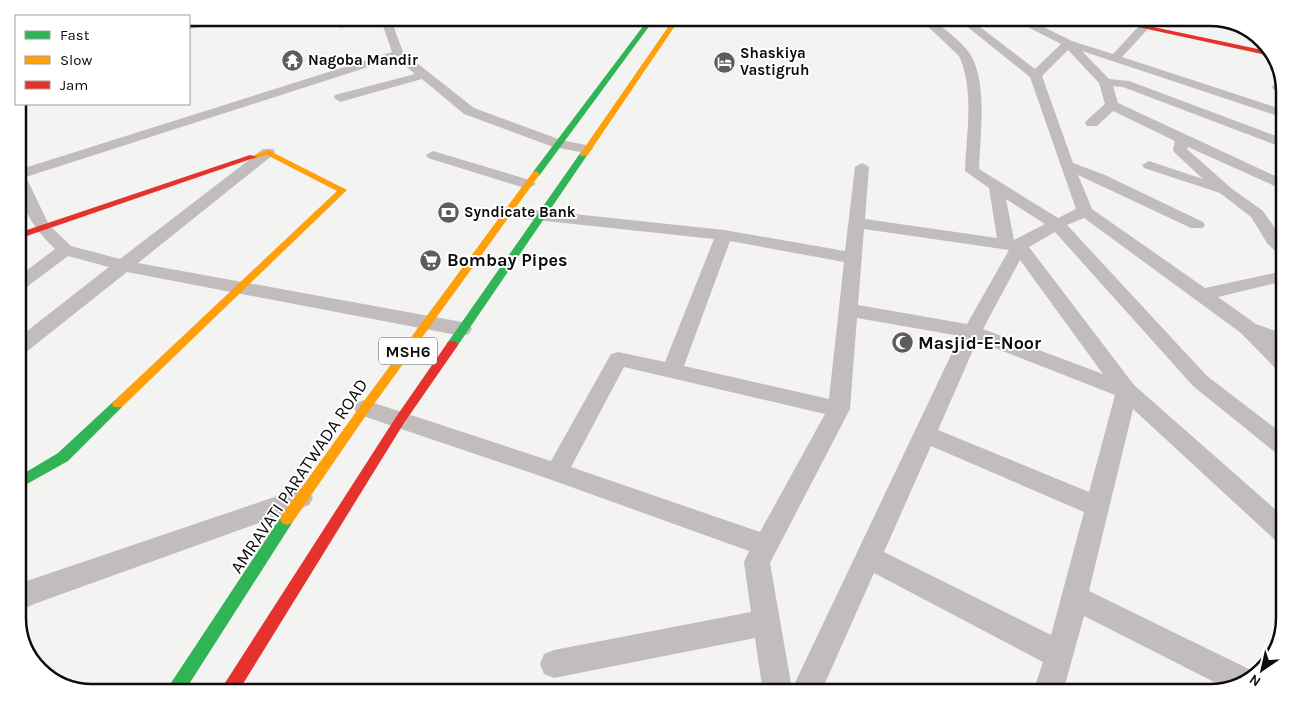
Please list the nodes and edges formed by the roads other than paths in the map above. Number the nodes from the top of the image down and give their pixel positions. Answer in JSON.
{"nodes":[{"id":1,"x":388,"y":26,"type":"edge"},
{"id":2,"x":647,"y":26,"type":"edge"},
{"id":3,"x":672,"y":26,"type":"edge"},
{"id":4,"x":932,"y":26,"type":"edge"},
{"id":5,"x":971,"y":26,"type":"edge"},
{"id":6,"x":1031,"y":26,"type":"edge"},
{"id":7,"x":1133,"y":26,"type":"edge"},
{"id":8,"x":1143,"y":28,"type":"junction"},
{"id":9,"x":1068,"y":43,"type":"junction"},
{"id":10,"x":1262,"y":52,"type":"edge"},
{"id":11,"x":398,"y":54,"type":"junction"},
{"id":12,"x":1114,"y":58,"type":"junction"},
{"id":13,"x":424,"y":75,"type":"junction"},
{"id":14,"x":1036,"y":75,"type":"junction"},
{"id":15,"x":1105,"y":82,"type":"junction"},
{"id":16,"x":340,"y":98,"type":"dead end"},
{"id":17,"x":1112,"y":104,"type":"junction"},
{"id":18,"x":1276,"y":111,"type":"edge"},
{"id":19,"x":1092,"y":123,"type":"dead end"},
{"id":20,"x":1182,"y":139,"type":"junction"},
{"id":21,"x":1234,"y":139,"type":"dead end"},
{"id":22,"x":1276,"y":141,"type":"edge"},
{"id":23,"x":558,"y":144,"type":"junction"},
{"id":24,"x":586,"y":149,"type":"junction"},
{"id":25,"x":268,"y":152,"type":"junction"},
{"id":26,"x":1276,"y":155,"type":"edge"},
{"id":27,"x":433,"y":156,"type":"dead end"},
{"id":28,"x":1149,"y":165,"type":"dead end"},
{"id":29,"x":1067,"y":166,"type":"junction"},
{"id":30,"x":862,"y":167,"type":"dead end"},
{"id":31,"x":26,"y":173,"type":"edge"},
{"id":32,"x":1276,"y":181,"type":"edge"},
{"id":33,"x":528,"y":184,"type":"junction"},
{"id":34,"x":996,"y":186,"type":"junction"},
{"id":35,"x":1226,"y":190,"type":"junction"},
{"id":36,"x":26,"y":193,"type":"edge"},
{"id":37,"x":1085,"y":211,"type":"junction"},
{"id":38,"x":507,"y":212,"type":"junction"},
{"id":39,"x":540,"y":215,"type":"junction"},
{"id":40,"x":857,"y":223,"type":"junction"},
{"id":41,"x":1057,"y":224,"type":"junction"},
{"id":42,"x":1197,"y":225,"type":"dead end"},
{"id":43,"x":42,"y":227,"type":"junction"},
{"id":44,"x":26,"y":233,"type":"edge"},
{"id":45,"x":724,"y":236,"type":"junction"},
{"id":46,"x":1276,"y":242,"type":"edge"},
{"id":47,"x":1012,"y":245,"type":"junction"},
{"id":48,"x":65,"y":250,"type":"junction"},
{"id":49,"x":854,"y":258,"type":"junction"},
{"id":50,"x":124,"y":266,"type":"junction"},
{"id":51,"x":1276,"y":278,"type":"edge"},
{"id":52,"x":26,"y":279,"type":"edge"},
{"id":53,"x":241,"y":287,"type":"junction"},
{"id":54,"x":1202,"y":294,"type":"junction"},
{"id":55,"x":848,"y":310,"type":"junction"},
{"id":56,"x":429,"y":322,"type":"junction"},
{"id":57,"x":1248,"y":328,"type":"junction"},
{"id":58,"x":462,"y":329,"type":"junction"},
{"id":59,"x":972,"y":332,"type":"junction"},
{"id":60,"x":1276,"y":338,"type":"edge"},
{"id":61,"x":26,"y":342,"type":"edge"},
{"id":62,"x":1276,"y":357,"type":"edge"},
{"id":63,"x":672,"y":371,"type":"junction"},
{"id":64,"x":1127,"y":391,"type":"junction"},
{"id":65,"x":364,"y":408,"type":"junction"},
{"id":66,"x":839,"y":409,"type":"junction"},
{"id":67,"x":400,"y":420,"type":"junction"},
{"id":68,"x":925,"y":434,"type":"junction"},
{"id":69,"x":1276,"y":441,"type":"edge"},
{"id":70,"x":557,"y":472,"type":"junction"},
{"id":71,"x":26,"y":480,"type":"edge"},
{"id":72,"x":301,"y":498,"type":"junction"},
{"id":73,"x":1097,"y":506,"type":"junction"},
{"id":74,"x":1276,"y":525,"type":"edge"},
{"id":75,"x":766,"y":546,"type":"junction"},
{"id":76,"x":868,"y":557,"type":"junction"},
{"id":77,"x":26,"y":595,"type":"edge"},
{"id":78,"x":1073,"y":597,"type":"junction"},
{"id":79,"x":767,"y":622,"type":"junction"},
{"id":80,"x":1060,"y":655,"type":"junction"},
{"id":81,"x":554,"y":664,"type":"dead end"},
{"id":82,"x":1237,"y":677,"type":"edge"},
{"id":83,"x":180,"y":684,"type":"edge"},
{"id":84,"x":234,"y":684,"type":"edge"},
{"id":85,"x":777,"y":684,"type":"edge"},
{"id":86,"x":810,"y":684,"type":"edge"},
{"id":87,"x":1051,"y":684,"type":"edge"}],
"edges":[{"from":1,"to":11,"type":"street"},
{"from":2,"to":23,"type":"main road","name":"AMRAVATI PARATWADA ROAD","number":"MSH6"},
{"from":3,"to":24,"type":"main road","number":"MSH6"},
{"from":4,"to":34,"type":"street"},
{"from":5,"to":14,"type":"street"},
{"from":6,"to":9,"type":"street"},
{"from":7,"to":8,"type":"main road"},
{"from":8,"to":10,"type":"main road"},
{"from":8,"to":12,"type":"street"},
{"from":9,"to":12,"type":"street"},
{"from":9,"to":14,"type":"street"},
{"from":9,"to":15,"type":"street"},
{"from":11,"to":13,"type":"street"},
{"from":11,"to":31,"type":"street"},
{"from":12,"to":18,"type":"street"},
{"from":13,"to":16,"type":"street"},
{"from":13,"to":23,"type":"street"},
{"from":14,"to":29,"type":"street"},
{"from":15,"to":17,"type":"street"},
{"from":15,"to":22,"type":"street"},
{"from":17,"to":19,"type":"street"},
{"from":17,"to":20,"type":"street"},
{"from":20,"to":32,"type":"street"},
{"from":20,"to":35,"type":"street"},
{"from":21,"to":26,"type":"street"},
{"from":23,"to":24,"type":"street"},
{"from":23,"to":33,"type":"main road","name":"AMRAVATI PARATWADA ROAD","number":"MSH6"},
{"from":24,"to":39,"type":"main road","number":"MSH6"},
{"from":25,"to":43,"type":"main road"},
{"from":25,"to":50,"type":"street"},
{"from":25,"to":53,"type":"main road"},
{"from":27,"to":33,"type":"street"},
{"from":28,"to":35,"type":"street"},
{"from":29,"to":37,"type":"street"},
{"from":29,"to":42,"type":"street"},
{"from":30,"to":40,"type":"street"},
{"from":33,"to":38,"type":"main road","name":"AMRAVATI PARATWADA ROAD","number":"MSH6"},
{"from":34,"to":41,"type":"street"},
{"from":34,"to":47,"type":"street"},
{"from":35,"to":46,"type":"street"},
{"from":36,"to":43,"type":"street"},
{"from":37,"to":41,"type":"street"},
{"from":37,"to":54,"type":"street"},
{"from":38,"to":39,"type":"street"},
{"from":38,"to":56,"type":"main road","name":"AMRAVATI PARATWADA ROAD","number":"MSH6"},
{"from":39,"to":45,"type":"street"},
{"from":39,"to":58,"type":"main road","number":"MSH6"},
{"from":40,"to":47,"type":"street"},
{"from":40,"to":49,"type":"street"},
{"from":41,"to":47,"type":"street"},
{"from":41,"to":69,"type":"street"},
{"from":43,"to":44,"type":"main road"},
{"from":43,"to":48,"type":"street"},
{"from":45,"to":49,"type":"street"},
{"from":45,"to":63,"type":"street"},
{"from":47,"to":59,"type":"street"},
{"from":47,"to":64,"type":"street"},
{"from":48,"to":50,"type":"street"},
{"from":48,"to":52,"type":"street"},
{"from":49,"to":55,"type":"street"},
{"from":50,"to":53,"type":"street"},
{"from":50,"to":61,"type":"street"},
{"from":51,"to":54,"type":"street"},
{"from":53,"to":56,"type":"street"},
{"from":53,"to":71,"type":"main road"},
{"from":54,"to":57,"type":"street"},
{"from":55,"to":59,"type":"street"},
{"from":55,"to":66,"type":"street"},
{"from":56,"to":58,"type":"street"},
{"from":56,"to":65,"type":"main road","name":"AMRAVATI PARATWADA ROAD","number":"MSH6"},
{"from":57,"to":60,"type":"street"},
{"from":57,"to":62,"type":"street"},
{"from":58,"to":67,"type":"main road","number":"MSH6"},
{"from":59,"to":64,"type":"street"},
{"from":59,"to":68,"type":"street"},
{"from":63,"to":66,"type":"street"},
{"from":63,"to":70,"type":"street"},
{"from":64,"to":73,"type":"street"},
{"from":64,"to":74,"type":"street"},
{"from":65,"to":67,"type":"street"},
{"from":65,"to":72,"type":"main road","name":"AMRAVATI PARATWADA ROAD","number":"MSH6"},
{"from":66,"to":75,"type":"street"},
{"from":67,"to":70,"type":"street"},
{"from":67,"to":84,"type":"main road","number":"MSH6"},
{"from":68,"to":73,"type":"street"},
{"from":68,"to":76,"type":"street"},
{"from":70,"to":75,"type":"street"},
{"from":72,"to":77,"type":"street"},
{"from":72,"to":83,"type":"main road","name":"AMRAVATI PARATWADA ROAD","number":"MSH6"},
{"from":73,"to":78,"type":"street"},
{"from":75,"to":79,"type":"street"},
{"from":76,"to":80,"type":"street"},
{"from":76,"to":86,"type":"street"},
{"from":78,"to":80,"type":"street"},
{"from":78,"to":82,"type":"street"},
{"from":79,"to":81,"type":"street"},
{"from":79,"to":85,"type":"street"},
{"from":80,"to":87,"type":"street"}]}
